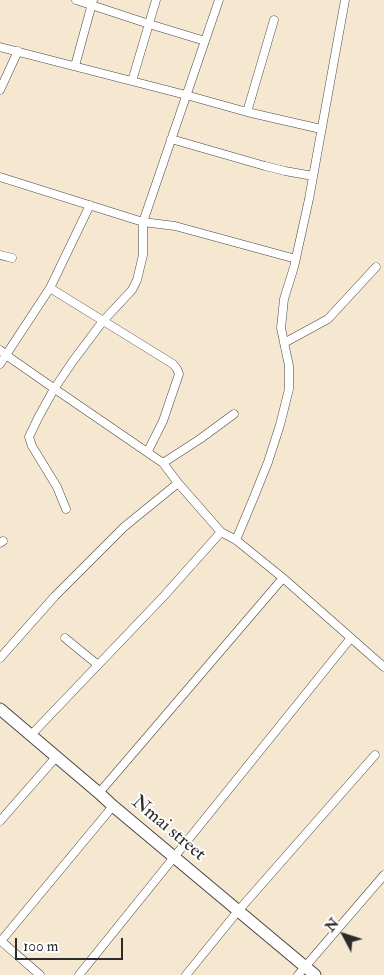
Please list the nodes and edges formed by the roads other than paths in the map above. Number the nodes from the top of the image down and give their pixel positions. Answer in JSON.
{"nodes":[{"id":1,"x":76,"y":0,"type":"edge"},
{"id":2,"x":156,"y":0,"type":"edge"},
{"id":3,"x":219,"y":0,"type":"edge"},
{"id":4,"x":345,"y":0,"type":"edge"},
{"id":5,"x":92,"y":3,"type":"edge"},
{"id":6,"x":274,"y":20,"type":"dead end"},
{"id":7,"x":149,"y":24,"type":"junction"},
{"id":8,"x":205,"y":41,"type":"junction"},
{"id":9,"x":0,"y":47,"type":"edge"},
{"id":10,"x":18,"y":51,"type":"junction"},
{"id":11,"x":75,"y":66,"type":"junction"},
{"id":12,"x":132,"y":81,"type":"junction"},
{"id":13,"x":0,"y":90,"type":"edge"},
{"id":14,"x":186,"y":95,"type":"junction"},
{"id":15,"x":247,"y":112,"type":"junction"},
{"id":16,"x":321,"y":130,"type":"junction"},
{"id":17,"x":171,"y":139,"type":"junction"},
{"id":18,"x":313,"y":176,"type":"junction"},
{"id":19,"x":0,"y":177,"type":"edge"},
{"id":20,"x":90,"y":205,"type":"junction"},
{"id":21,"x":143,"y":222,"type":"junction"},
{"id":22,"x":0,"y":255,"type":"edge"},
{"id":23,"x":12,"y":258,"type":"dead end"},
{"id":24,"x":296,"y":259,"type":"junction"},
{"id":25,"x":376,"y":267,"type":"dead end"},
{"id":26,"x":50,"y":288,"type":"junction"},
{"id":27,"x":103,"y":321,"type":"junction"},
{"id":28,"x":284,"y":343,"type":"junction"},
{"id":29,"x":3,"y":353,"type":"edge"},
{"id":30,"x":0,"y":364,"type":"edge"},
{"id":31,"x":54,"y":388,"type":"junction"},
{"id":32,"x":234,"y":414,"type":"dead end"},
{"id":33,"x":148,"y":451,"type":"junction"},
{"id":34,"x":163,"y":463,"type":"junction"},
{"id":35,"x":178,"y":483,"type":"junction"},
{"id":36,"x":66,"y":510,"type":"dead end"},
{"id":37,"x":221,"y":532,"type":"junction"},
{"id":38,"x":236,"y":540,"type":"junction"},
{"id":39,"x":283,"y":578,"type":"junction"},
{"id":40,"x":65,"y":638,"type":"dead end"},
{"id":41,"x":350,"y":639,"type":"junction"},
{"id":42,"x":0,"y":658,"type":"edge"},
{"id":43,"x":98,"y":665,"type":"junction"},
{"id":44,"x":384,"y":668,"type":"edge"},
{"id":45,"x":0,"y":709,"type":"edge"},
{"id":46,"x":32,"y":735,"type":"junction"},
{"id":47,"x":375,"y":755,"type":"dead end"},
{"id":48,"x":57,"y":756,"type":"junction"},
{"id":49,"x":100,"y":793,"type":"junction"},
{"id":50,"x":112,"y":806,"type":"junction"},
{"id":51,"x":0,"y":822,"type":"edge"},
{"id":52,"x":174,"y":857,"type":"junction"},
{"id":53,"x":384,"y":875,"type":"edge"},
{"id":54,"x":238,"y":911,"type":"junction"},
{"id":55,"x":0,"y":940,"type":"edge"},
{"id":56,"x":302,"y":971,"type":"edge"},
{"id":57,"x":40,"y":975,"type":"edge"},
{"id":58,"x":79,"y":975,"type":"edge"},
{"id":59,"x":186,"y":975,"type":"edge"},
{"id":60,"x":315,"y":975,"type":"edge"}],
"edges":[{"from":1,"to":5,"type":"street"},
{"from":2,"to":7,"type":"street"},
{"from":3,"to":8,"type":"street"},
{"from":4,"to":16,"type":"street"},
{"from":5,"to":7,"type":"street"},
{"from":5,"to":11,"type":"street"},
{"from":6,"to":15,"type":"street"},
{"from":7,"to":8,"type":"street"},
{"from":7,"to":12,"type":"street"},
{"from":8,"to":14,"type":"street"},
{"from":9,"to":10,"type":"street"},
{"from":10,"to":11,"type":"street"},
{"from":10,"to":13,"type":"street"},
{"from":11,"to":12,"type":"street"},
{"from":12,"to":14,"type":"street"},
{"from":14,"to":15,"type":"street"},
{"from":14,"to":17,"type":"street"},
{"from":15,"to":16,"type":"street"},
{"from":16,"to":18,"type":"street"},
{"from":17,"to":18,"type":"street"},
{"from":17,"to":21,"type":"street"},
{"from":18,"to":24,"type":"street"},
{"from":19,"to":20,"type":"street"},
{"from":20,"to":21,"type":"street"},
{"from":20,"to":26,"type":"street"},
{"from":21,"to":24,"type":"street"},
{"from":21,"to":27,"type":"street"},
{"from":22,"to":23,"type":"street"},
{"from":24,"to":28,"type":"street"},
{"from":25,"to":28,"type":"street"},
{"from":26,"to":27,"type":"street"},
{"from":26,"to":29,"type":"street"},
{"from":27,"to":31,"type":"street"},
{"from":27,"to":33,"type":"street"},
{"from":28,"to":38,"type":"street"},
{"from":29,"to":30,"type":"street"},
{"from":29,"to":31,"type":"street"},
{"from":31,"to":33,"type":"street"},
{"from":31,"to":36,"type":"street"},
{"from":32,"to":34,"type":"street"},
{"from":33,"to":34,"type":"street"},
{"from":34,"to":35,"type":"street"},
{"from":35,"to":37,"type":"street"},
{"from":35,"to":42,"type":"street"},
{"from":37,"to":38,"type":"street"},
{"from":37,"to":43,"type":"street"},
{"from":38,"to":39,"type":"street"},
{"from":39,"to":41,"type":"street"},
{"from":39,"to":49,"type":"street"},
{"from":40,"to":43,"type":"street"},
{"from":41,"to":44,"type":"street"},
{"from":41,"to":52,"type":"street"},
{"from":43,"to":46,"type":"street"},
{"from":45,"to":46,"type":"street","name":"Nmai street"},
{"from":46,"to":48,"type":"street","name":"Nmai street"},
{"from":47,"to":54,"type":"street"},
{"from":48,"to":49,"type":"street","name":"Nmai street"},
{"from":48,"to":51,"type":"street"},
{"from":49,"to":50,"type":"street","name":"Nmai street"},
{"from":50,"to":52,"type":"street","name":"Nmai street"},
{"from":50,"to":55,"type":"street"},
{"from":52,"to":54,"type":"street","name":"Nmai street"},
{"from":52,"to":58,"type":"street"},
{"from":53,"to":56,"type":"street"},
{"from":54,"to":56,"type":"street","name":"Nmai street"},
{"from":54,"to":59,"type":"street"},
{"from":55,"to":57,"type":"street"},
{"from":56,"to":60,"type":"street","name":"Nmai street"}]}
